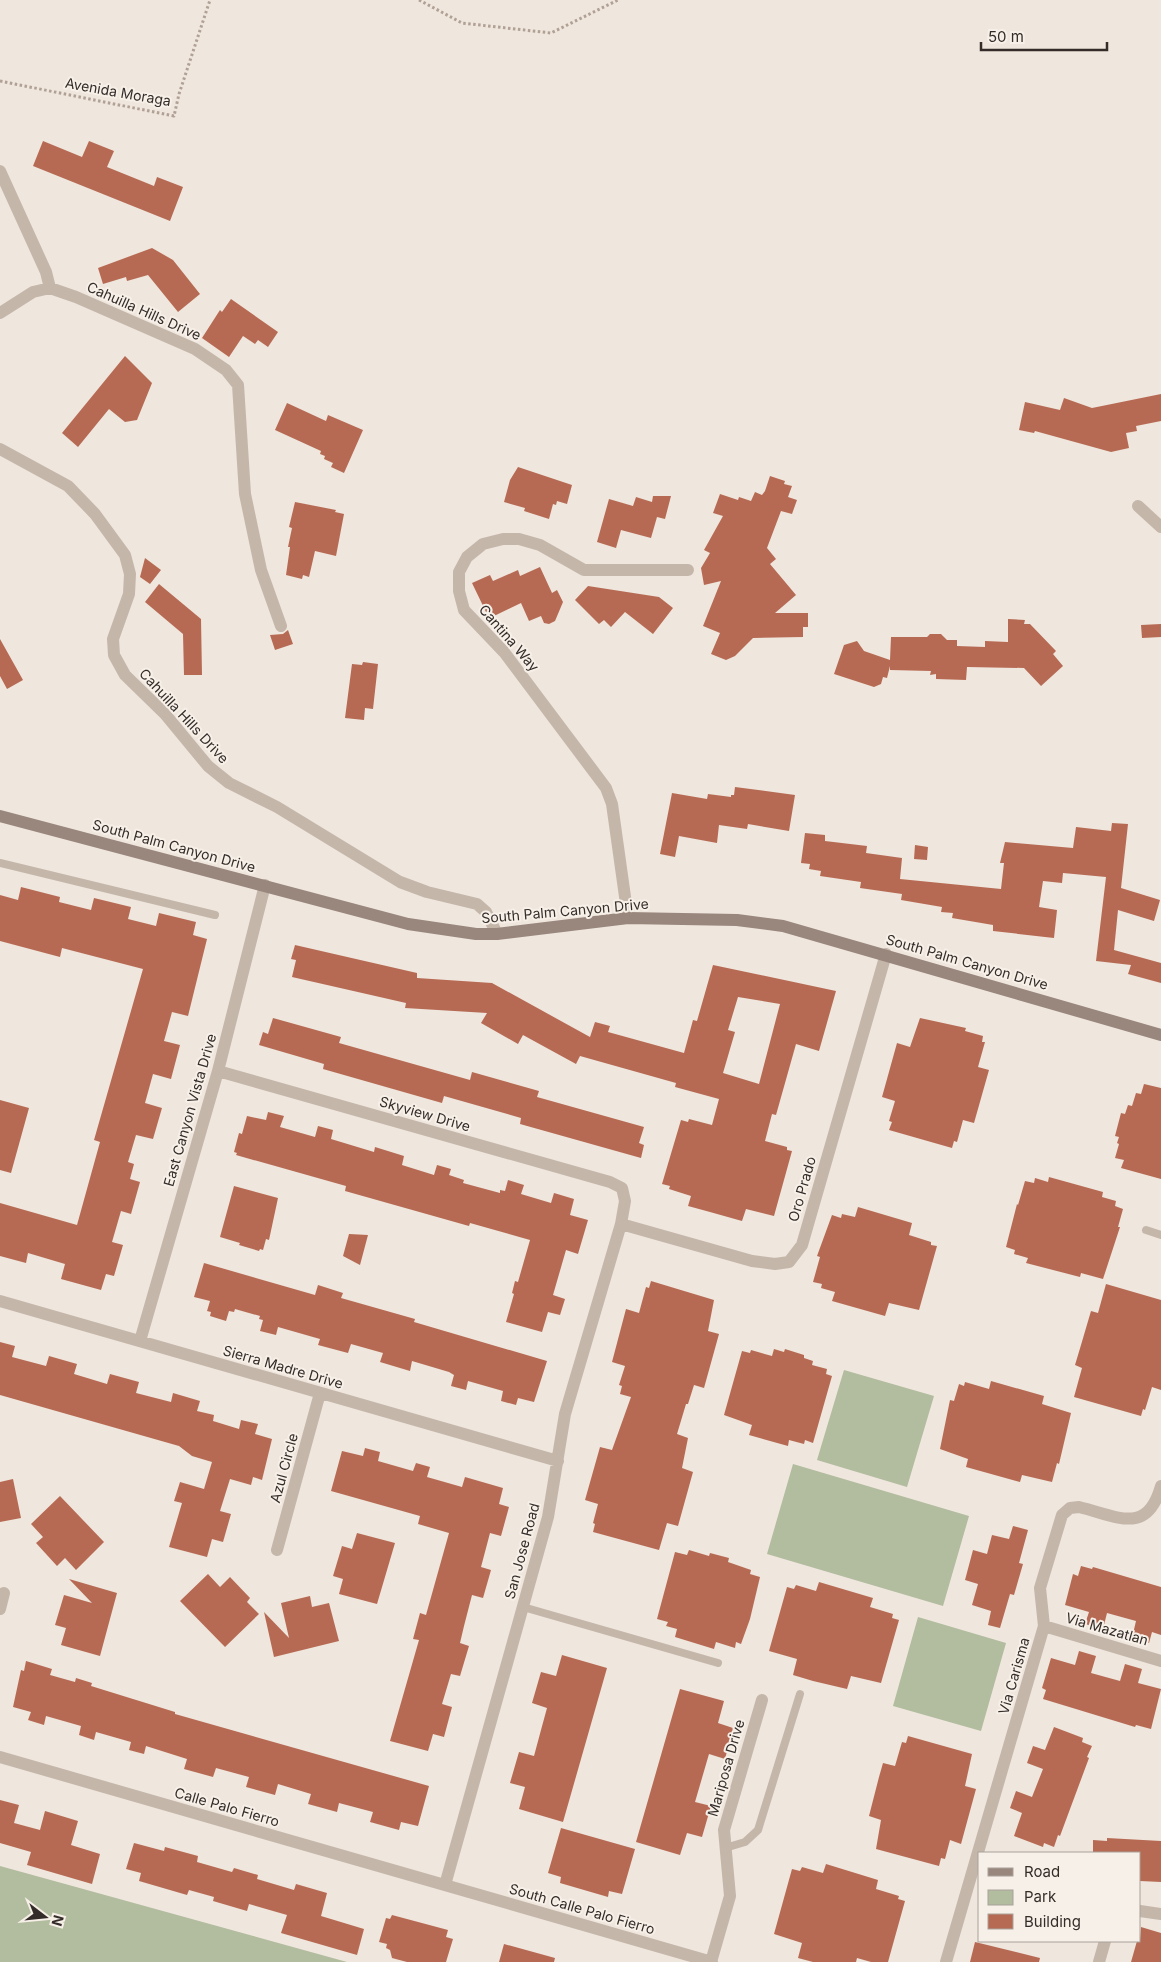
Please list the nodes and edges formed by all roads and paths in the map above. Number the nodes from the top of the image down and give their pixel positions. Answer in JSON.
{"nodes":[{"id":1,"x":210,"y":0,"type":"edge"},
{"id":2,"x":419,"y":0,"type":"edge"},
{"id":3,"x":618,"y":0,"type":"edge"},
{"id":4,"x":0,"y":81,"type":"edge"},
{"id":5,"x":0,"y":171,"type":"edge"},
{"id":6,"x":50,"y":288,"type":"junction"},
{"id":7,"x":0,"y":313,"type":"edge"},
{"id":8,"x":0,"y":448,"type":"edge"},
{"id":9,"x":1138,"y":506,"type":"dead end"},
{"id":10,"x":1161,"y":527,"type":"edge"},
{"id":11,"x":688,"y":570,"type":"dead end"},
{"id":12,"x":281,"y":626,"type":"dead end"},
{"id":13,"x":0,"y":816,"type":"edge"},
{"id":14,"x":0,"y":863,"type":"edge"},
{"id":15,"x":265,"y":885,"type":"junction"},
{"id":16,"x":215,"y":915,"type":"dead end"},
{"id":17,"x":628,"y":918,"type":"junction"},
{"id":18,"x":497,"y":934,"type":"junction"},
{"id":19,"x":886,"y":954,"type":"junction"},
{"id":20,"x":1161,"y":1035,"type":"edge"},
{"id":21,"x":218,"y":1072,"type":"junction"},
{"id":22,"x":622,"y":1188,"type":"joint"},
{"id":23,"x":621,"y":1224,"type":"junction"},
{"id":24,"x":1146,"y":1230,"type":"dead end"},
{"id":25,"x":1161,"y":1235,"type":"edge"},
{"id":26,"x":0,"y":1301,"type":"edge"},
{"id":27,"x":140,"y":1342,"type":"junction"},
{"id":28,"x":320,"y":1393,"type":"junction"},
{"id":29,"x":558,"y":1461,"type":"junction"},
{"id":30,"x":1161,"y":1486,"type":"edge"},
{"id":31,"x":277,"y":1550,"type":"dead end"},
{"id":32,"x":4,"y":1593,"type":"dead end"},
{"id":33,"x":523,"y":1607,"type":"junction"},
{"id":34,"x":0,"y":1609,"type":"edge"},
{"id":35,"x":1044,"y":1626,"type":"junction"},
{"id":36,"x":1161,"y":1661,"type":"edge"},
{"id":37,"x":718,"y":1663,"type":"dead end"},
{"id":38,"x":800,"y":1694,"type":"dead end"},
{"id":39,"x":762,"y":1700,"type":"dead end"},
{"id":40,"x":0,"y":1757,"type":"edge"},
{"id":41,"x":725,"y":1848,"type":"junction"},
{"id":42,"x":978,"y":1852,"type":"edge"},
{"id":43,"x":978,"y":1852,"type":"edge"},
{"id":44,"x":445,"y":1885,"type":"junction"},
{"id":45,"x":1141,"y":1911,"type":"edge"},
{"id":46,"x":1161,"y":1914,"type":"edge"},
{"id":47,"x":1105,"y":1942,"type":"edge"},
{"id":48,"x":711,"y":1962,"type":"edge"},
{"id":49,"x":946,"y":1962,"type":"edge"},
{"id":50,"x":1099,"y":1962,"type":"edge"}],
"edges":[{"from":1,"to":4,"type":"path","name":"Avenida Moraga"},
{"from":2,"to":3,"type":"path"},
{"from":5,"to":6,"type":"street"},
{"from":6,"to":7,"type":"street"},
{"from":6,"to":12,"type":"street","name":"Cahuilla Hills Drive"},
{"from":8,"to":18,"type":"street","name":"Cahuilla Hills Drive"},
{"from":9,"to":10,"type":"street"},
{"from":11,"to":17,"type":"street","name":"Cantina Way"},
{"from":13,"to":15,"type":"street","name":"South Palm Canyon Drive"},
{"from":14,"to":16,"type":"lane"},
{"from":15,"to":18,"type":"street","name":"South Palm Canyon Drive"},
{"from":15,"to":21,"type":"street","name":"East Canyon Vista Drive"},
{"from":17,"to":18,"type":"street","name":"South Palm Canyon Drive"},
{"from":17,"to":19,"type":"street","name":"South Palm Canyon Drive"},
{"from":19,"to":20,"type":"street","name":"South Palm Canyon Drive"},
{"from":19,"to":23,"type":"street","name":"Oro Prado"},
{"from":21,"to":22,"type":"street","name":"Skyview Drive"},
{"from":21,"to":27,"type":"street","name":"East Canyon Vista Drive"},
{"from":22,"to":23,"type":"street","name":"San Jose Road"},
{"from":23,"to":29,"type":"street","name":"San Jose Road"},
{"from":24,"to":25,"type":"lane"},
{"from":26,"to":27,"type":"street","name":"Sierra Madre Drive"},
{"from":27,"to":28,"type":"street","name":"Sierra Madre Drive"},
{"from":28,"to":29,"type":"street","name":"Sierra Madre Drive"},
{"from":28,"to":31,"type":"street","name":"Azul Circle"},
{"from":29,"to":33,"type":"street","name":"San Jose Road"},
{"from":30,"to":35,"type":"street","name":"Via Carisma"},
{"from":32,"to":34,"type":"street"},
{"from":33,"to":37,"type":"lane"},
{"from":33,"to":44,"type":"street","name":"San Jose Road"},
{"from":35,"to":36,"type":"street","name":"Via Mazatlan"},
{"from":35,"to":42,"type":"street","name":"Via Carisma"},
{"from":38,"to":41,"type":"lane"},
{"from":39,"to":41,"type":"street","name":"Mariposa Drive"},
{"from":40,"to":44,"type":"street","name":"Calle Palo Fierro"},
{"from":41,"to":48,"type":"street","name":"Mariposa Drive"},
{"from":43,"to":49,"type":"street","name":"Via Carisma"},
{"from":44,"to":48,"type":"street","name":"South Calle Palo Fierro"},
{"from":45,"to":46,"type":"street"},
{"from":47,"to":50,"type":"street"}]}
